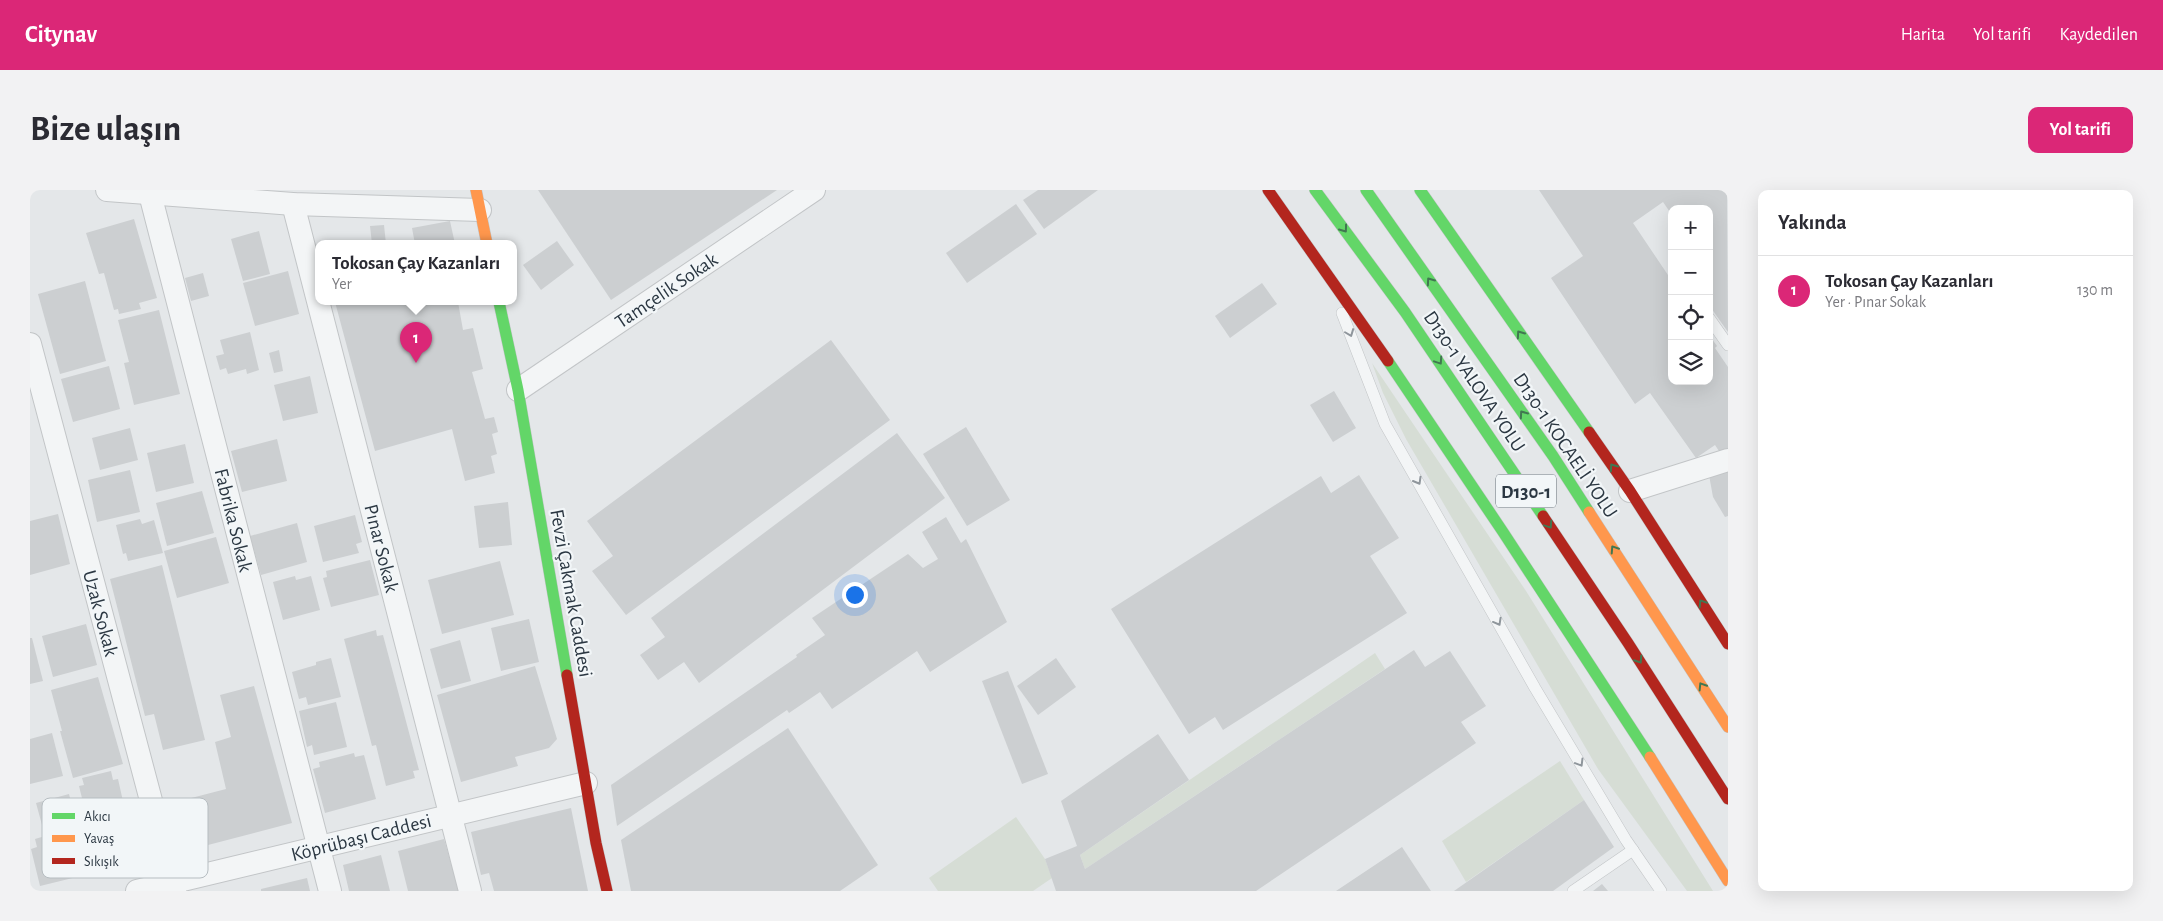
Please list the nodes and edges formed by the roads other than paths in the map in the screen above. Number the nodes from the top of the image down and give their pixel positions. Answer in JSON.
{"nodes":[{"id":1,"x":107,"y":190,"type":"edge"},
{"id":2,"x":814,"y":190,"type":"edge"},
{"id":3,"x":1268,"y":190,"type":"edge"},
{"id":4,"x":1315,"y":190,"type":"edge"},
{"id":5,"x":1366,"y":190,"type":"edge"},
{"id":6,"x":1420,"y":190,"type":"edge"},
{"id":7,"x":150,"y":194,"type":"junction"},
{"id":8,"x":478,"y":200,"type":"edge"},
{"id":9,"x":293,"y":204,"type":"junction"},
{"id":10,"x":486,"y":240,"type":"edge"},
{"id":11,"x":1326,"y":272,"type":"junction"},
{"id":12,"x":315,"y":289,"type":"edge"},
{"id":13,"x":319,"y":305,"type":"edge"},
{"id":14,"x":500,"y":305,"type":"edge"},
{"id":15,"x":1713,"y":324,"type":"edge"},
{"id":16,"x":30,"y":344,"type":"edge"},
{"id":17,"x":1728,"y":345,"type":"edge"},
{"id":18,"x":518,"y":390,"type":"junction"},
{"id":19,"x":1728,"y":460,"type":"edge"},
{"id":20,"x":1630,"y":491,"type":"junction"},
{"id":21,"x":1728,"y":644,"type":"edge"},
{"id":22,"x":1728,"y":727,"type":"edge"},
{"id":23,"x":586,"y":783,"type":"junction"},
{"id":24,"x":150,"y":798,"type":"edge"},
{"id":25,"x":1728,"y":799,"type":"edge"},
{"id":26,"x":451,"y":815,"type":"junction"},
{"id":27,"x":319,"y":847,"type":"junction"},
{"id":28,"x":1633,"y":850,"type":"junction"},
{"id":29,"x":208,"y":877,"type":"edge"},
{"id":30,"x":206,"y":878,"type":"edge"},
{"id":31,"x":1728,"y":881,"type":"edge"},
{"id":32,"x":173,"y":887,"type":"edge"},
{"id":33,"x":137,"y":891,"type":"edge"},
{"id":34,"x":330,"y":891,"type":"edge"},
{"id":35,"x":470,"y":891,"type":"edge"},
{"id":36,"x":607,"y":891,"type":"edge"},
{"id":37,"x":1573,"y":891,"type":"edge"},
{"id":38,"x":1661,"y":891,"type":"edge"}],
"edges":[{"from":1,"to":7,"type":"street"},
{"from":2,"to":18,"type":"street","name":"Tamçelik Sokak"},
{"from":3,"to":11,"type":"main road"},
{"from":4,"to":25,"type":"main road","name":"D130-1 YALOVA YOLU","number":"D130-1","one_way":true},
{"from":22,"to":5,"type":"main road","name":"D130-1 KOCAELİ YOLU","number":"D130-1","one_way":true},
{"from":20,"to":6,"type":"main road","one_way":true},
{"from":7,"to":9,"type":"street"},
{"from":7,"to":27,"type":"street","name":"Fabrika Sokak"},
{"from":8,"to":9,"type":"street"},
{"from":8,"to":10,"type":"main road"},
{"from":9,"to":12,"type":"street","name":"Pınar Sokak"},
{"from":11,"to":28,"type":"lane","one_way":true},
{"from":11,"to":31,"type":"main road"},
{"from":13,"to":26,"type":"street","name":"Pınar Sokak"},
{"from":14,"to":18,"type":"main road","name":"Fevzi Çakmak Caddesi"},
{"from":15,"to":17,"type":"lane"},
{"from":16,"to":24,"type":"street","name":"Uzak Sokak"},
{"from":18,"to":23,"type":"main road","name":"Fevzi Çakmak Caddesi"},
{"from":19,"to":20,"type":"street"},
{"from":21,"to":20,"type":"main road","one_way":true},
{"from":23,"to":26,"type":"street","name":"Köprübaşı Caddesi"},
{"from":23,"to":36,"type":"main road","name":"Fevzi Çakmak Caddesi"},
{"from":26,"to":27,"type":"street","name":"Köprübaşı Caddesi"},
{"from":26,"to":35,"type":"street","name":"Pınar Sokak"},
{"from":27,"to":29,"type":"street","name":"Köprübaşı Caddesi"},
{"from":27,"to":34,"type":"street","name":"Fabrika Sokak"},
{"from":28,"to":37,"type":"lane"},
{"from":28,"to":38,"type":"lane"},
{"from":30,"to":32,"type":"street","name":"Köprübaşı Caddesi"},
{"from":32,"to":33,"type":"street","name":"Köprübaşı Caddesi"}]}
